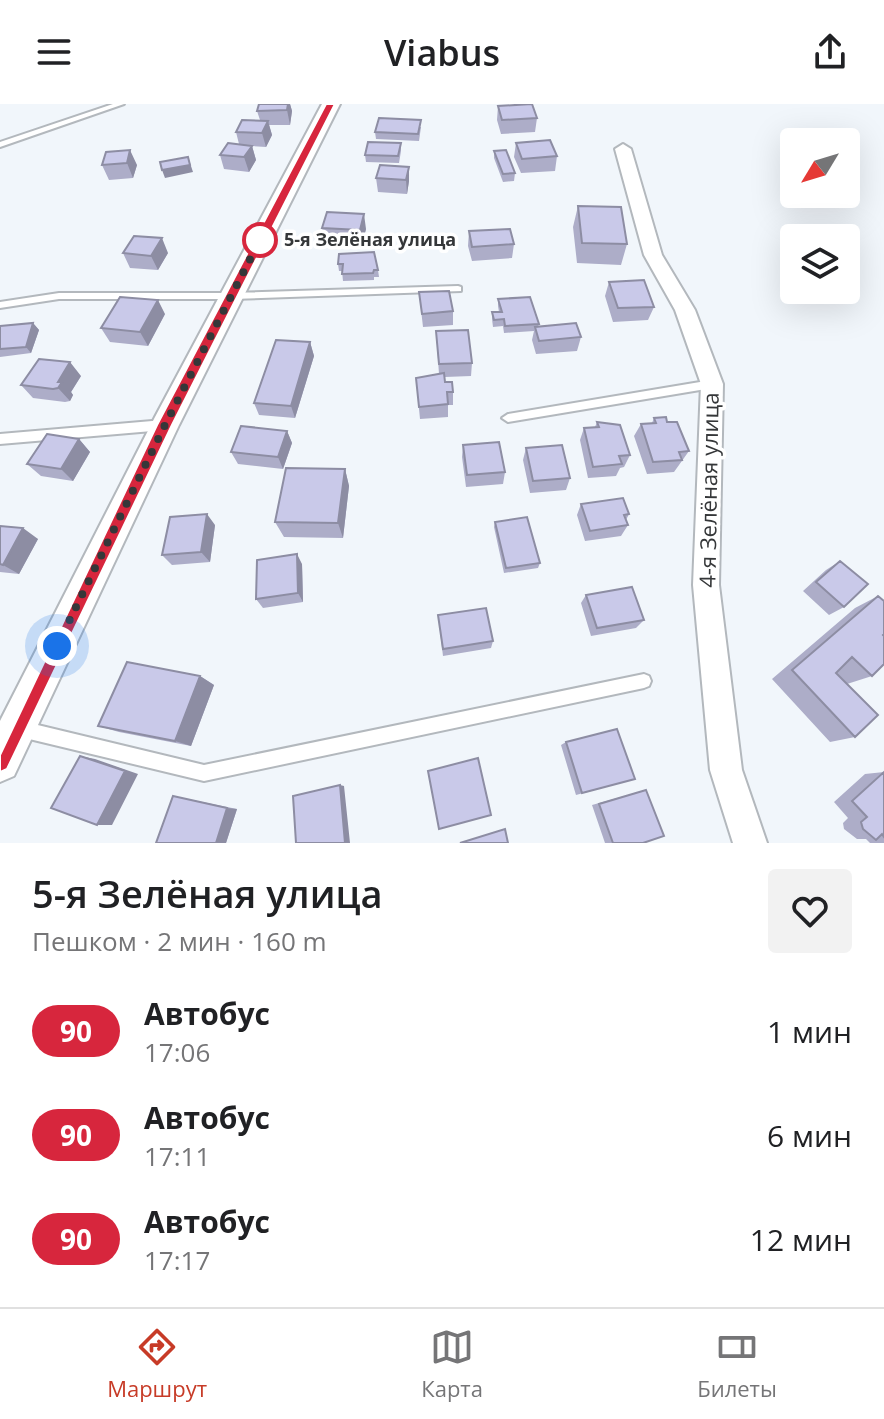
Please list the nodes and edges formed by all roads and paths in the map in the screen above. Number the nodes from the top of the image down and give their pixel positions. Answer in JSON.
{"nodes":[{"id":1,"x":120,"y":104,"type":"edge"},
{"id":2,"x":331,"y":104,"type":"edge"},
{"id":3,"x":0,"y":145,"type":"edge"},
{"id":4,"x":623,"y":149,"type":"dead end"},
{"id":5,"x":458,"y":289,"type":"dead end"},
{"id":6,"x":231,"y":296,"type":"junction"},
{"id":7,"x":0,"y":305,"type":"edge"},
{"id":8,"x":712,"y":384,"type":"junction"},
{"id":9,"x":508,"y":418,"type":"dead end"},
{"id":10,"x":165,"y":425,"type":"junction"},
{"id":11,"x":0,"y":439,"type":"edge"},
{"id":12,"x":644,"y":681,"type":"dead end"},
{"id":13,"x":18,"y":728,"type":"junction"},
{"id":14,"x":0,"y":762,"type":"edge"},
{"id":15,"x":750,"y":843,"type":"edge"}],
"edges":[{"from":1,"to":3,"type":"lane"},
{"from":2,"to":6,"type":"street"},
{"from":4,"to":8,"type":"street","name":"4-я Зелёная улица"},
{"from":5,"to":6,"type":"lane"},
{"from":6,"to":7,"type":"lane"},
{"from":6,"to":10,"type":"street"},
{"from":8,"to":9,"type":"lane"},
{"from":8,"to":15,"type":"street","name":"4-я Зелёная улица"},
{"from":10,"to":11,"type":"lane"},
{"from":10,"to":13,"type":"street"},
{"from":12,"to":13,"type":"lane"},
{"from":13,"to":14,"type":"street"}]}
